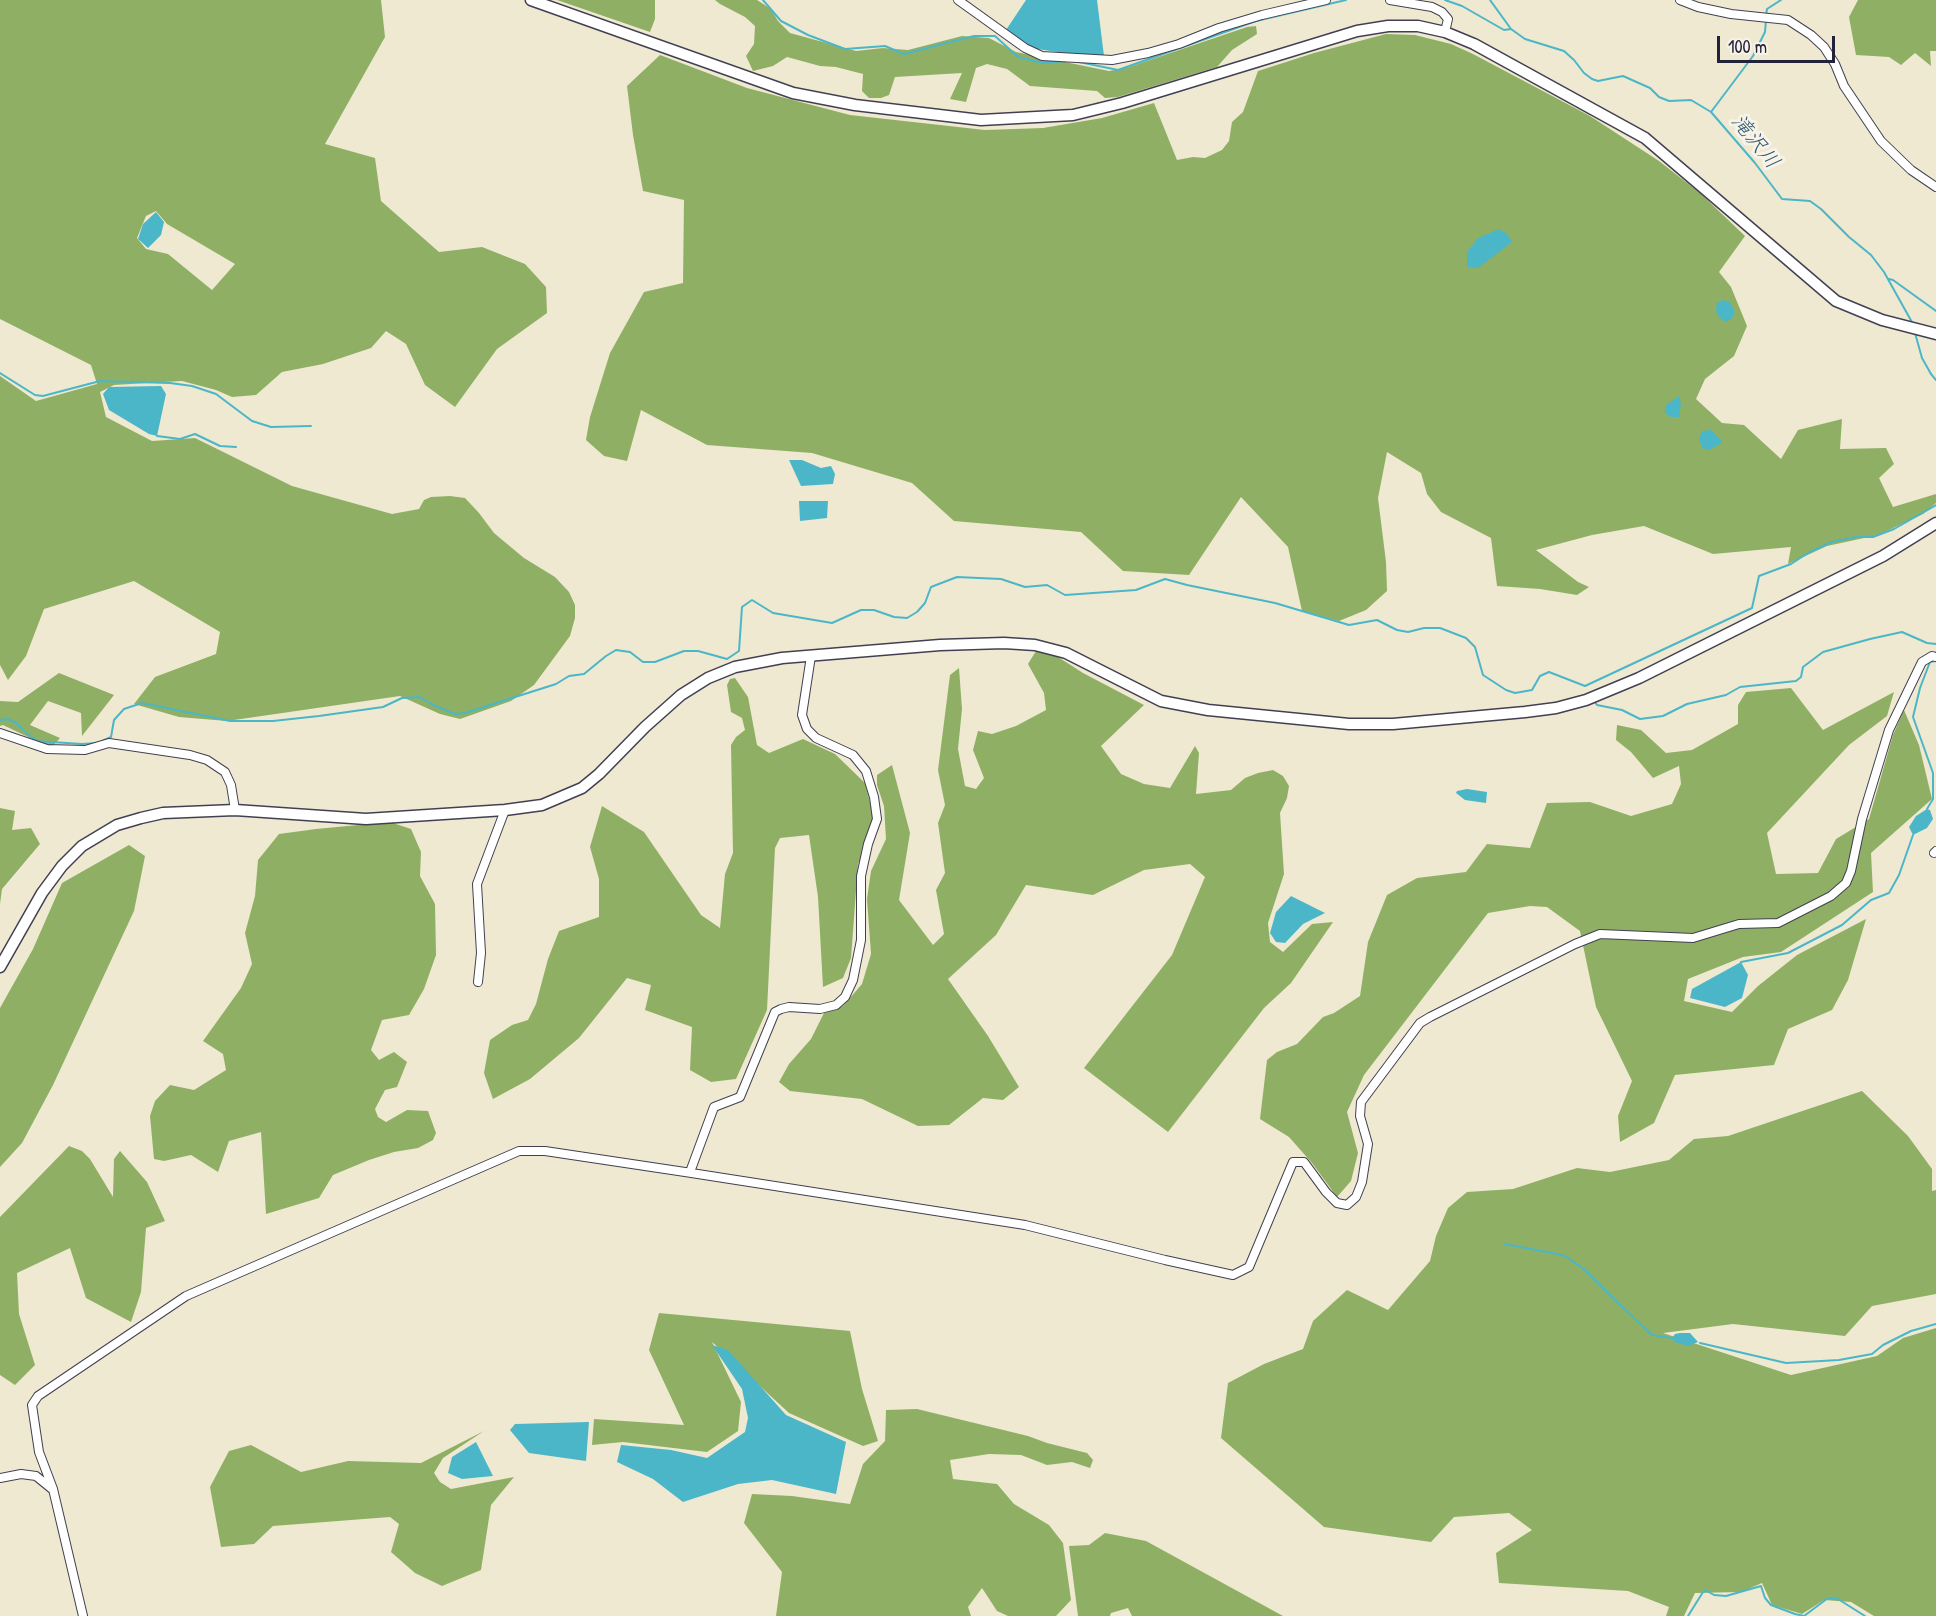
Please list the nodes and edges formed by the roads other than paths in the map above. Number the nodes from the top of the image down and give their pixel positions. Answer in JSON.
{"nodes":[{"id":1,"x":531,"y":0,"type":"edge"},
{"id":2,"x":958,"y":0,"type":"edge"},
{"id":3,"x":1326,"y":0,"type":"edge"},
{"id":4,"x":1390,"y":0,"type":"edge"},
{"id":5,"x":1680,"y":0,"type":"edge"},
{"id":6,"x":1445,"y":32,"type":"junction"},
{"id":7,"x":1936,"y":187,"type":"edge"},
{"id":8,"x":1936,"y":334,"type":"edge"},
{"id":9,"x":1936,"y":523,"type":"edge"},
{"id":10,"x":811,"y":656,"type":"junction"},
{"id":11,"x":1936,"y":657,"type":"edge"},
{"id":12,"x":0,"y":733,"type":"edge"},
{"id":13,"x":235,"y":810,"type":"junction"},
{"id":14,"x":505,"y":810,"type":"junction"},
{"id":15,"x":0,"y":967,"type":"edge"},
{"id":16,"x":478,"y":982,"type":"dead end"},
{"id":17,"x":690,"y":1172,"type":"junction"},
{"id":18,"x":0,"y":1478,"type":"edge"},
{"id":19,"x":53,"y":1489,"type":"junction"},
{"id":20,"x":83,"y":1616,"type":"edge"}],
"edges":[{"from":1,"to":6,"type":"street"},
{"from":2,"to":3,"type":"street"},
{"from":4,"to":6,"type":"street"},
{"from":5,"to":7,"type":"street"},
{"from":6,"to":8,"type":"street"},
{"from":9,"to":10,"type":"street"},
{"from":10,"to":14,"type":"street"},
{"from":10,"to":17,"type":"street"},
{"from":11,"to":17,"type":"street"},
{"from":12,"to":13,"type":"street"},
{"from":13,"to":14,"type":"street"},
{"from":13,"to":15,"type":"street"},
{"from":14,"to":16,"type":"street"},
{"from":17,"to":19,"type":"street"},
{"from":18,"to":19,"type":"street"},
{"from":19,"to":20,"type":"street"}]}
